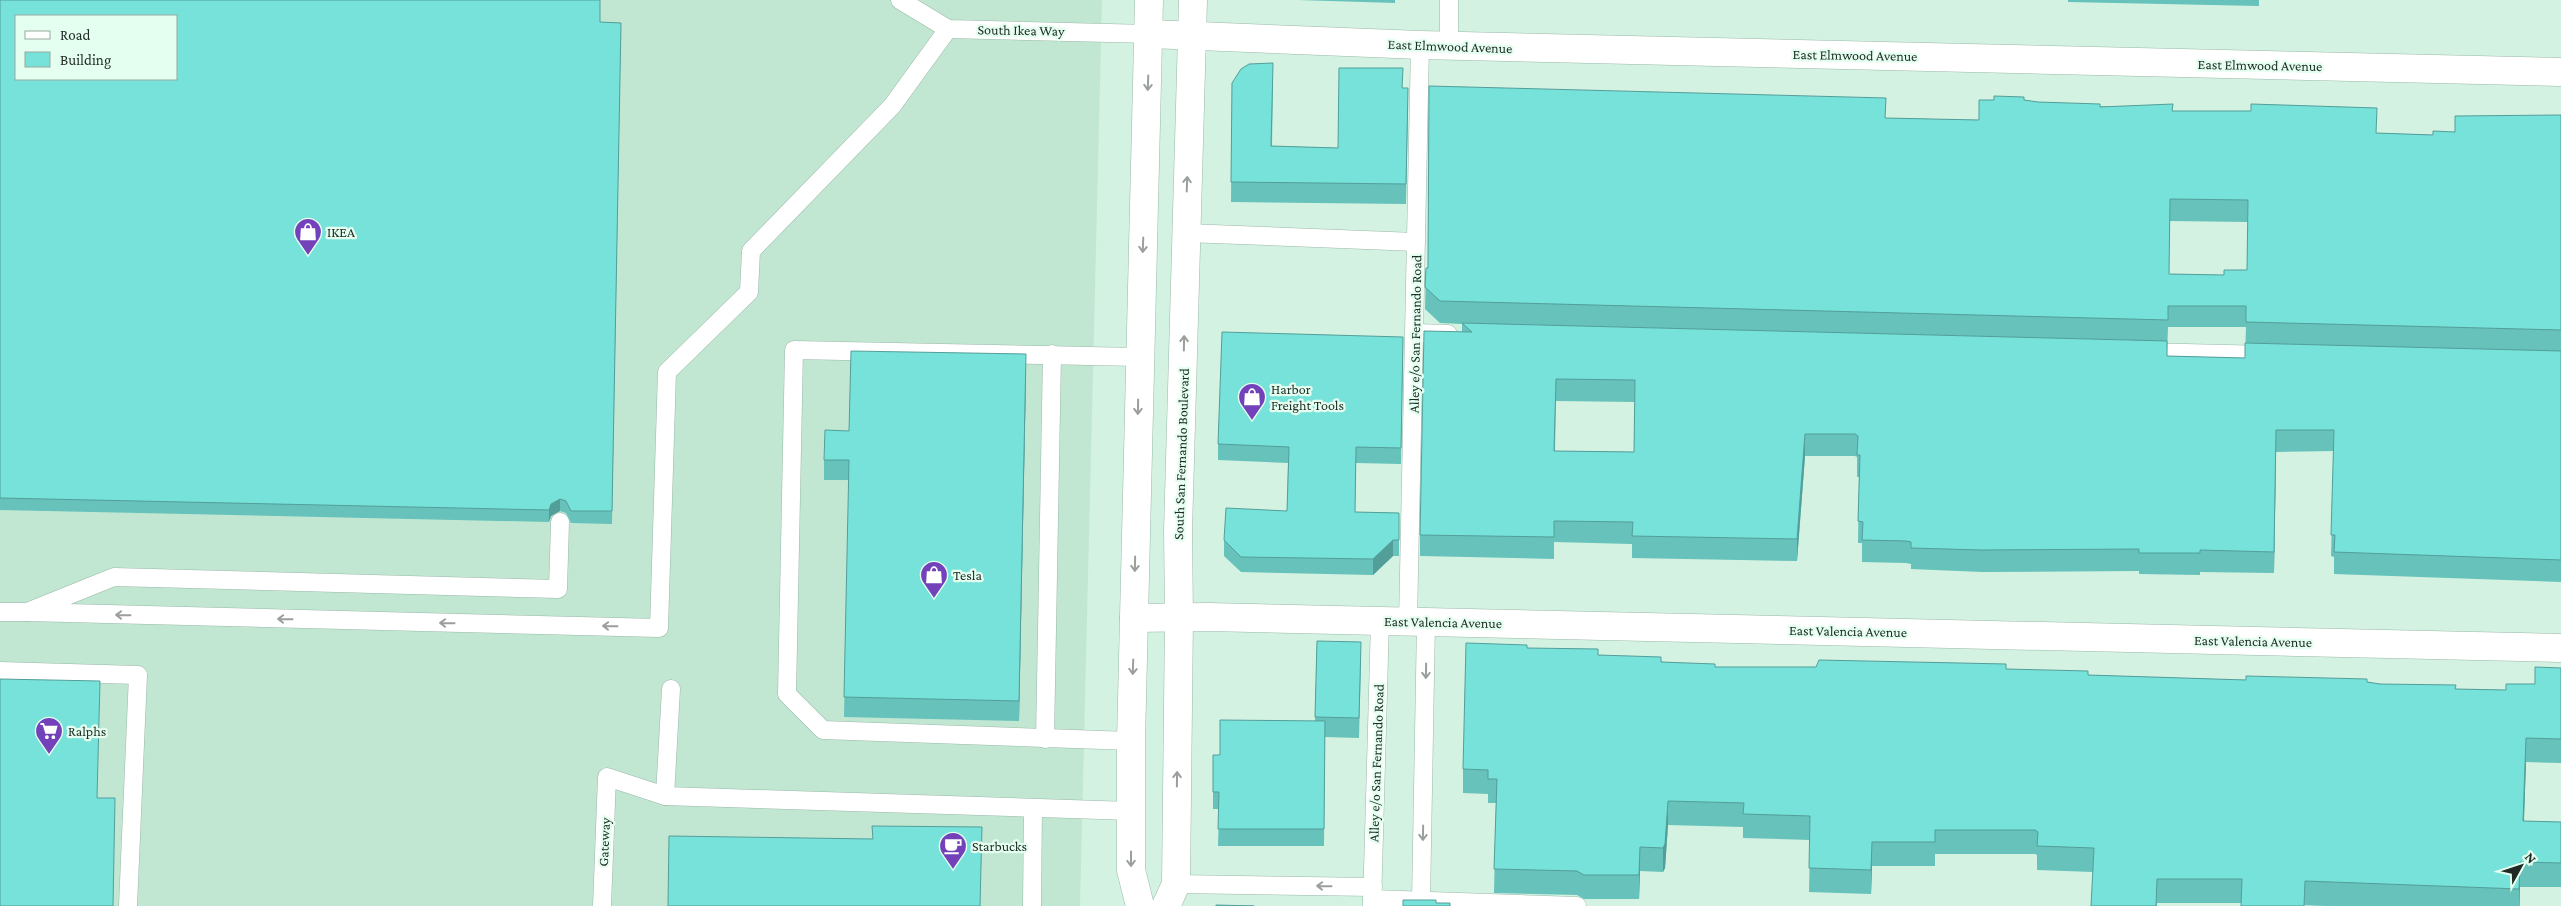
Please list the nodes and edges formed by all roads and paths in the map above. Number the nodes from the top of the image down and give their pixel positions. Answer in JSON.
{"nodes":[{"id":1,"x":900,"y":0,"type":"edge"},
{"id":2,"x":1149,"y":0,"type":"edge"},
{"id":3,"x":1193,"y":0,"type":"edge"},
{"id":4,"x":1449,"y":0,"type":"edge"},
{"id":5,"x":948,"y":29,"type":"junction"},
{"id":6,"x":1150,"y":34,"type":"junction"},
{"id":7,"x":1191,"y":37,"type":"junction"},
{"id":8,"x":1420,"y":45,"type":"junction"},
{"id":9,"x":1448,"y":46,"type":"junction"},
{"id":10,"x":2561,"y":72,"type":"edge"},
{"id":11,"x":1186,"y":233,"type":"junction"},
{"id":12,"x":1416,"y":242,"type":"junction"},
{"id":13,"x":1415,"y":333,"type":"junction"},
{"id":14,"x":1465,"y":335,"type":"edge"},
{"id":15,"x":2122,"y":351,"type":"edge"},
{"id":16,"x":1052,"y":354,"type":"junction"},
{"id":17,"x":2282,"y":355,"type":"edge"},
{"id":18,"x":1139,"y":357,"type":"junction"},
{"id":19,"x":560,"y":522,"type":"dead end"},
{"id":20,"x":0,"y":612,"type":"edge"},
{"id":21,"x":27,"y":612,"type":"junction"},
{"id":22,"x":1179,"y":617,"type":"junction"},
{"id":23,"x":1134,"y":618,"type":"junction"},
{"id":24,"x":1380,"y":621,"type":"junction"},
{"id":25,"x":1417,"y":622,"type":"junction"},
{"id":26,"x":2561,"y":648,"type":"edge"},
{"id":27,"x":0,"y":671,"type":"edge"},
{"id":28,"x":671,"y":689,"type":"dead end"},
{"id":29,"x":1044,"y":739,"type":"junction"},
{"id":30,"x":1131,"y":741,"type":"junction"},
{"id":31,"x":666,"y":796,"type":"junction"},
{"id":32,"x":1033,"y":808,"type":"junction"},
{"id":33,"x":1131,"y":811,"type":"junction"},
{"id":34,"x":1171,"y":895,"type":"edge"},
{"id":35,"x":1373,"y":897,"type":"edge"},
{"id":36,"x":1421,"y":901,"type":"junction"},
{"id":37,"x":128,"y":906,"type":"edge"},
{"id":38,"x":602,"y":906,"type":"edge"},
{"id":39,"x":1032,"y":906,"type":"edge"},
{"id":40,"x":1140,"y":906,"type":"edge"},
{"id":41,"x":1576,"y":906,"type":"edge"}],
"edges":[{"from":1,"to":5,"type":"lane","name":"South Ikea Way"},
{"from":2,"to":6,"type":"street"},
{"from":3,"to":7,"type":"street","name":"South San Fernando Boulevard"},
{"from":4,"to":9,"type":"lane"},
{"from":5,"to":6,"type":"lane","name":"South Ikea Way"},
{"from":5,"to":21,"type":"lane","one_way":true},
{"from":6,"to":7,"type":"street","name":"East Elmwood Avenue"},
{"from":6,"to":18,"type":"street","one_way":true},
{"from":7,"to":8,"type":"street","name":"East Elmwood Avenue"},
{"from":11,"to":7,"type":"street","name":"South San Fernando Boulevard","one_way":true},
{"from":8,"to":9,"type":"street","name":"East Elmwood Avenue"},
{"from":8,"to":12,"type":"lane","name":"Alley e/o San Fernando Road"},
{"from":9,"to":10,"type":"street","name":"East Elmwood Avenue"},
{"from":11,"to":12,"type":"lane"},
{"from":22,"to":11,"type":"street","name":"South San Fernando Boulevard","one_way":true},
{"from":12,"to":13,"type":"lane","name":"Alley e/o San Fernando Road"},
{"from":13,"to":14,"type":"lane"},
{"from":13,"to":25,"type":"lane","name":"Alley e/o San Fernando Road"},
{"from":15,"to":17,"type":"lane"},
{"from":16,"to":18,"type":"lane"},
{"from":16,"to":29,"type":"lane"},
{"from":16,"to":29,"type":"lane"},
{"from":18,"to":23,"type":"street","one_way":true},
{"from":19,"to":21,"type":"lane"},
{"from":20,"to":21,"type":"lane"},
{"from":22,"to":23,"type":"street","name":"East Valencia Avenue"},
{"from":22,"to":24,"type":"street","name":"East Valencia Avenue"},
{"from":34,"to":22,"type":"street","name":"South San Fernando Boulevard","one_way":true},
{"from":23,"to":30,"type":"street","one_way":true},
{"from":24,"to":25,"type":"street","name":"East Valencia Avenue"},
{"from":24,"to":35,"type":"lane","name":"Alley e/o San Fernando Road"},
{"from":25,"to":26,"type":"street","name":"East Valencia Avenue"},
{"from":25,"to":36,"type":"lane","name":"Alley e/o San Fernando Road","one_way":true},
{"from":27,"to":37,"type":"lane"},
{"from":28,"to":31,"type":"lane"},
{"from":29,"to":30,"type":"lane"},
{"from":30,"to":33,"type":"street"},
{"from":31,"to":32,"type":"lane"},
{"from":31,"to":38,"type":"lane","name":"Gateway"},
{"from":32,"to":33,"type":"lane"},
{"from":32,"to":39,"type":"lane"},
{"from":33,"to":40,"type":"street","one_way":true},
{"from":35,"to":34,"type":"lane","one_way":true},
{"from":35,"to":36,"type":"lane"},
{"from":36,"to":41,"type":"lane"}]}
